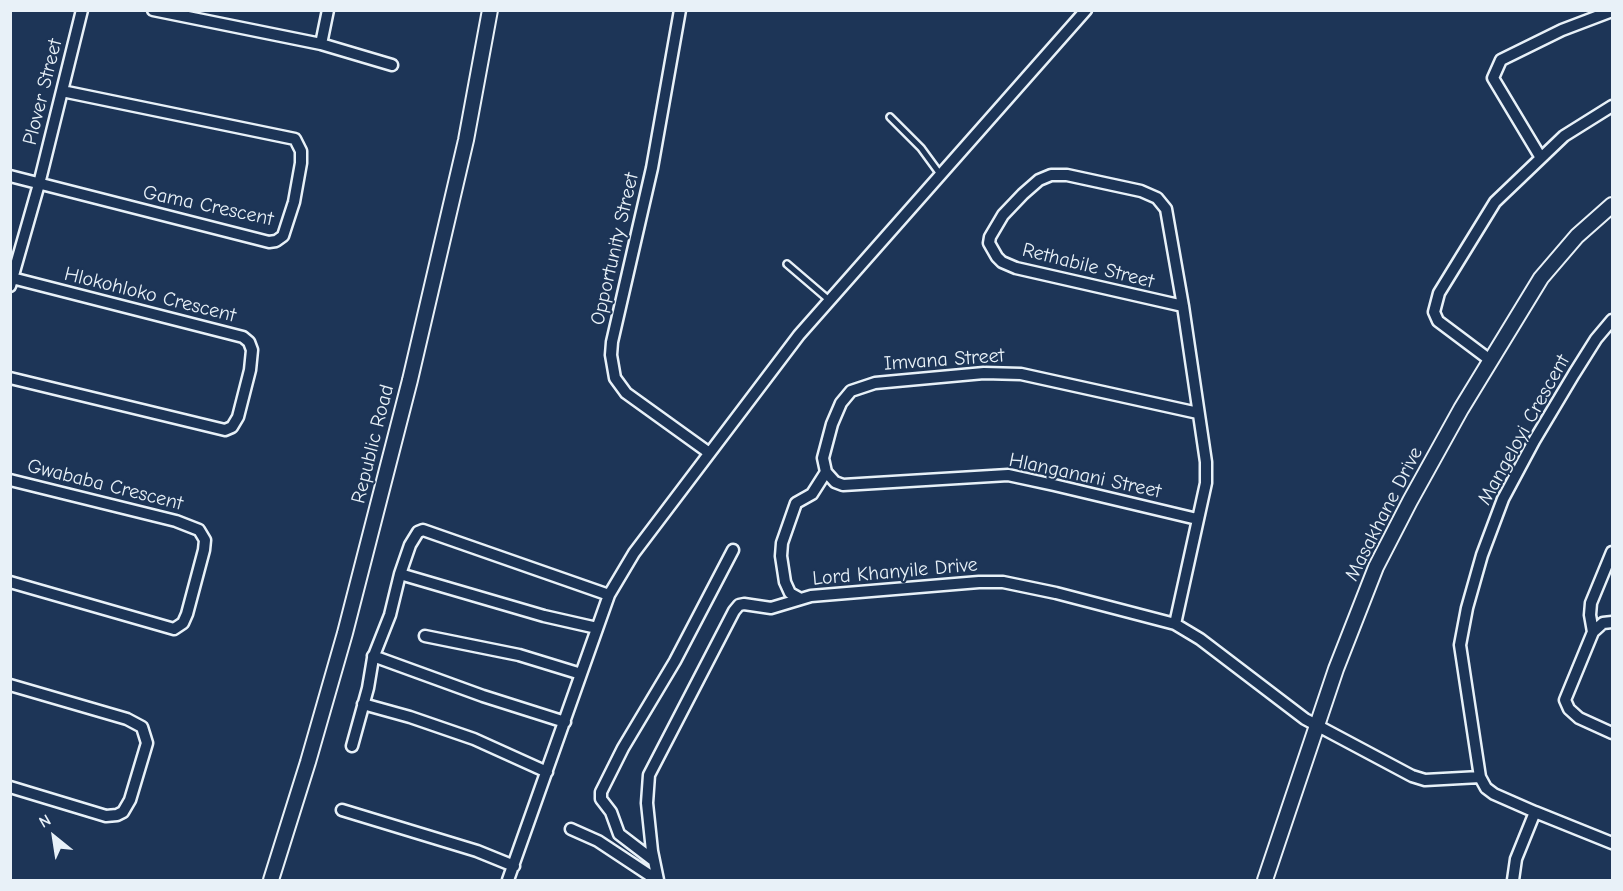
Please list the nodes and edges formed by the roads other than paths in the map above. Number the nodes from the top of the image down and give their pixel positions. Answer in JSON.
{"nodes":[{"id":1,"x":82,"y":10,"type":"edge"},
{"id":2,"x":153,"y":10,"type":"edge"},
{"id":3,"x":328,"y":10,"type":"edge"},
{"id":4,"x":490,"y":10,"type":"edge"},
{"id":5,"x":680,"y":10,"type":"edge"},
{"id":6,"x":1086,"y":10,"type":"edge"},
{"id":7,"x":1612,"y":11,"type":"edge"},
{"id":8,"x":321,"y":44,"type":"junction"},
{"id":9,"x":392,"y":65,"type":"dead end"},
{"id":10,"x":62,"y":90,"type":"junction"},
{"id":11,"x":1612,"y":106,"type":"edge"},
{"id":12,"x":890,"y":117,"type":"dead end"},
{"id":13,"x":1541,"y":158,"type":"junction"},
{"id":14,"x":940,"y":174,"type":"junction"},
{"id":15,"x":10,"y":176,"type":"edge"},
{"id":16,"x":39,"y":184,"type":"junction"},
{"id":17,"x":1612,"y":205,"type":"edge"},
{"id":18,"x":787,"y":264,"type":"dead end"},
{"id":19,"x":11,"y":282,"type":"edge"},
{"id":20,"x":829,"y":300,"type":"junction"},
{"id":21,"x":1183,"y":306,"type":"junction"},
{"id":22,"x":1612,"y":320,"type":"edge"},
{"id":23,"x":1490,"y":360,"type":"junction"},
{"id":24,"x":10,"y":378,"type":"edge"},
{"id":25,"x":1197,"y":413,"type":"junction"},
{"id":26,"x":708,"y":452,"type":"junction"},
{"id":27,"x":826,"y":472,"type":"junction"},
{"id":28,"x":10,"y":480,"type":"edge"},
{"id":29,"x":1197,"y":519,"type":"junction"},
{"id":30,"x":733,"y":550,"type":"dead end"},
{"id":31,"x":1612,"y":552,"type":"edge"},
{"id":32,"x":400,"y":574,"type":"junction"},
{"id":33,"x":10,"y":582,"type":"edge"},
{"id":34,"x":609,"y":595,"type":"junction"},
{"id":35,"x":799,"y":598,"type":"junction"},
{"id":36,"x":1612,"y":622,"type":"edge"},
{"id":37,"x":1175,"y":624,"type":"junction"},
{"id":38,"x":597,"y":628,"type":"junction"},
{"id":39,"x":1593,"y":632,"type":"junction"},
{"id":40,"x":425,"y":636,"type":"dead end"},
{"id":41,"x":374,"y":656,"type":"junction"},
{"id":42,"x":581,"y":674,"type":"junction"},
{"id":43,"x":10,"y":686,"type":"edge"},
{"id":44,"x":363,"y":704,"type":"junction"},
{"id":45,"x":565,"y":722,"type":"junction"},
{"id":46,"x":1317,"y":726,"type":"junction"},
{"id":47,"x":1612,"y":733,"type":"edge"},
{"id":48,"x":352,"y":746,"type":"dead end"},
{"id":49,"x":547,"y":772,"type":"junction"},
{"id":50,"x":1480,"y":777,"type":"junction"},
{"id":51,"x":10,"y":787,"type":"edge"},
{"id":52,"x":342,"y":810,"type":"dead end"},
{"id":53,"x":1535,"y":812,"type":"junction"},
{"id":54,"x":571,"y":828,"type":"dead end"},
{"id":55,"x":1612,"y":843,"type":"edge"},
{"id":56,"x":653,"y":860,"type":"junction"},
{"id":57,"x":514,"y":866,"type":"junction"},
{"id":58,"x":272,"y":880,"type":"edge"},
{"id":59,"x":508,"y":880,"type":"edge"},
{"id":60,"x":657,"y":880,"type":"edge"},
{"id":61,"x":1265,"y":880,"type":"edge"},
{"id":62,"x":1514,"y":880,"type":"edge"}],
"edges":[{"from":1,"to":10,"type":"street","name":"Plover Street"},
{"from":2,"to":8,"type":"street"},
{"from":3,"to":8,"type":"street"},
{"from":4,"to":58,"type":"street","name":"Republic Road"},
{"from":5,"to":26,"type":"street","name":"Opportunity Street"},
{"from":6,"to":14,"type":"street"},
{"from":7,"to":13,"type":"street"},
{"from":8,"to":9,"type":"street"},
{"from":10,"to":16,"type":"street","name":"Plover Street"},
{"from":10,"to":16,"type":"street","name":"Gama Crescent"},
{"from":11,"to":13,"type":"street"},
{"from":12,"to":14,"type":"lane"},
{"from":13,"to":23,"type":"street"},
{"from":14,"to":20,"type":"street"},
{"from":15,"to":16,"type":"street"},
{"from":16,"to":19,"type":"street","name":"Plover Street"},
{"from":17,"to":23,"type":"street","name":"Masakhane Drive"},
{"from":18,"to":20,"type":"lane"},
{"from":19,"to":24,"type":"street","name":"Hlokohloko Crescent"},
{"from":20,"to":26,"type":"street"},
{"from":21,"to":21,"type":"street","name":"Rethabile Street"},
{"from":21,"to":25,"type":"street","name":"Rethabile Street"},
{"from":22,"to":50,"type":"street","name":"Mangeloyi Crescent"},
{"from":23,"to":46,"type":"street","name":"Masakhane Drive"},
{"from":25,"to":27,"type":"street","name":"Imvana Street"},
{"from":25,"to":29,"type":"street","name":"Rethabile Street"},
{"from":26,"to":34,"type":"street"},
{"from":27,"to":29,"type":"street","name":"Hlanganani Street"},
{"from":27,"to":35,"type":"street"},
{"from":28,"to":33,"type":"street","name":"Gwababa Crescent"},
{"from":29,"to":37,"type":"street","name":"Rethabile Street"},
{"from":30,"to":56,"type":"street"},
{"from":31,"to":39,"type":"street"},
{"from":32,"to":34,"type":"street"},
{"from":32,"to":38,"type":"street"},
{"from":32,"to":41,"type":"street"},
{"from":34,"to":38,"type":"street"},
{"from":35,"to":37,"type":"street","name":"Lord Khanyile Drive"},
{"from":35,"to":56,"type":"street","name":"Lord Khanyile Drive"},
{"from":36,"to":39,"type":"street"},
{"from":37,"to":46,"type":"street","name":"Lord Khanyile Drive"},
{"from":38,"to":42,"type":"street"},
{"from":39,"to":47,"type":"street"},
{"from":40,"to":42,"type":"street"},
{"from":41,"to":44,"type":"street"},
{"from":41,"to":45,"type":"street"},
{"from":42,"to":45,"type":"street"},
{"from":43,"to":51,"type":"street"},
{"from":44,"to":48,"type":"street"},
{"from":44,"to":49,"type":"street"},
{"from":45,"to":49,"type":"street"},
{"from":46,"to":50,"type":"street","name":"Lord Khanyile Drive"},
{"from":46,"to":61,"type":"street","name":"Masakhane Drive"},
{"from":49,"to":57,"type":"street"},
{"from":50,"to":53,"type":"street"},
{"from":52,"to":57,"type":"street"},
{"from":53,"to":55,"type":"street"},
{"from":53,"to":62,"type":"street"},
{"from":54,"to":60,"type":"street"},
{"from":56,"to":60,"type":"street","name":"Lord Khanyile Drive"},
{"from":57,"to":59,"type":"street"}]}
